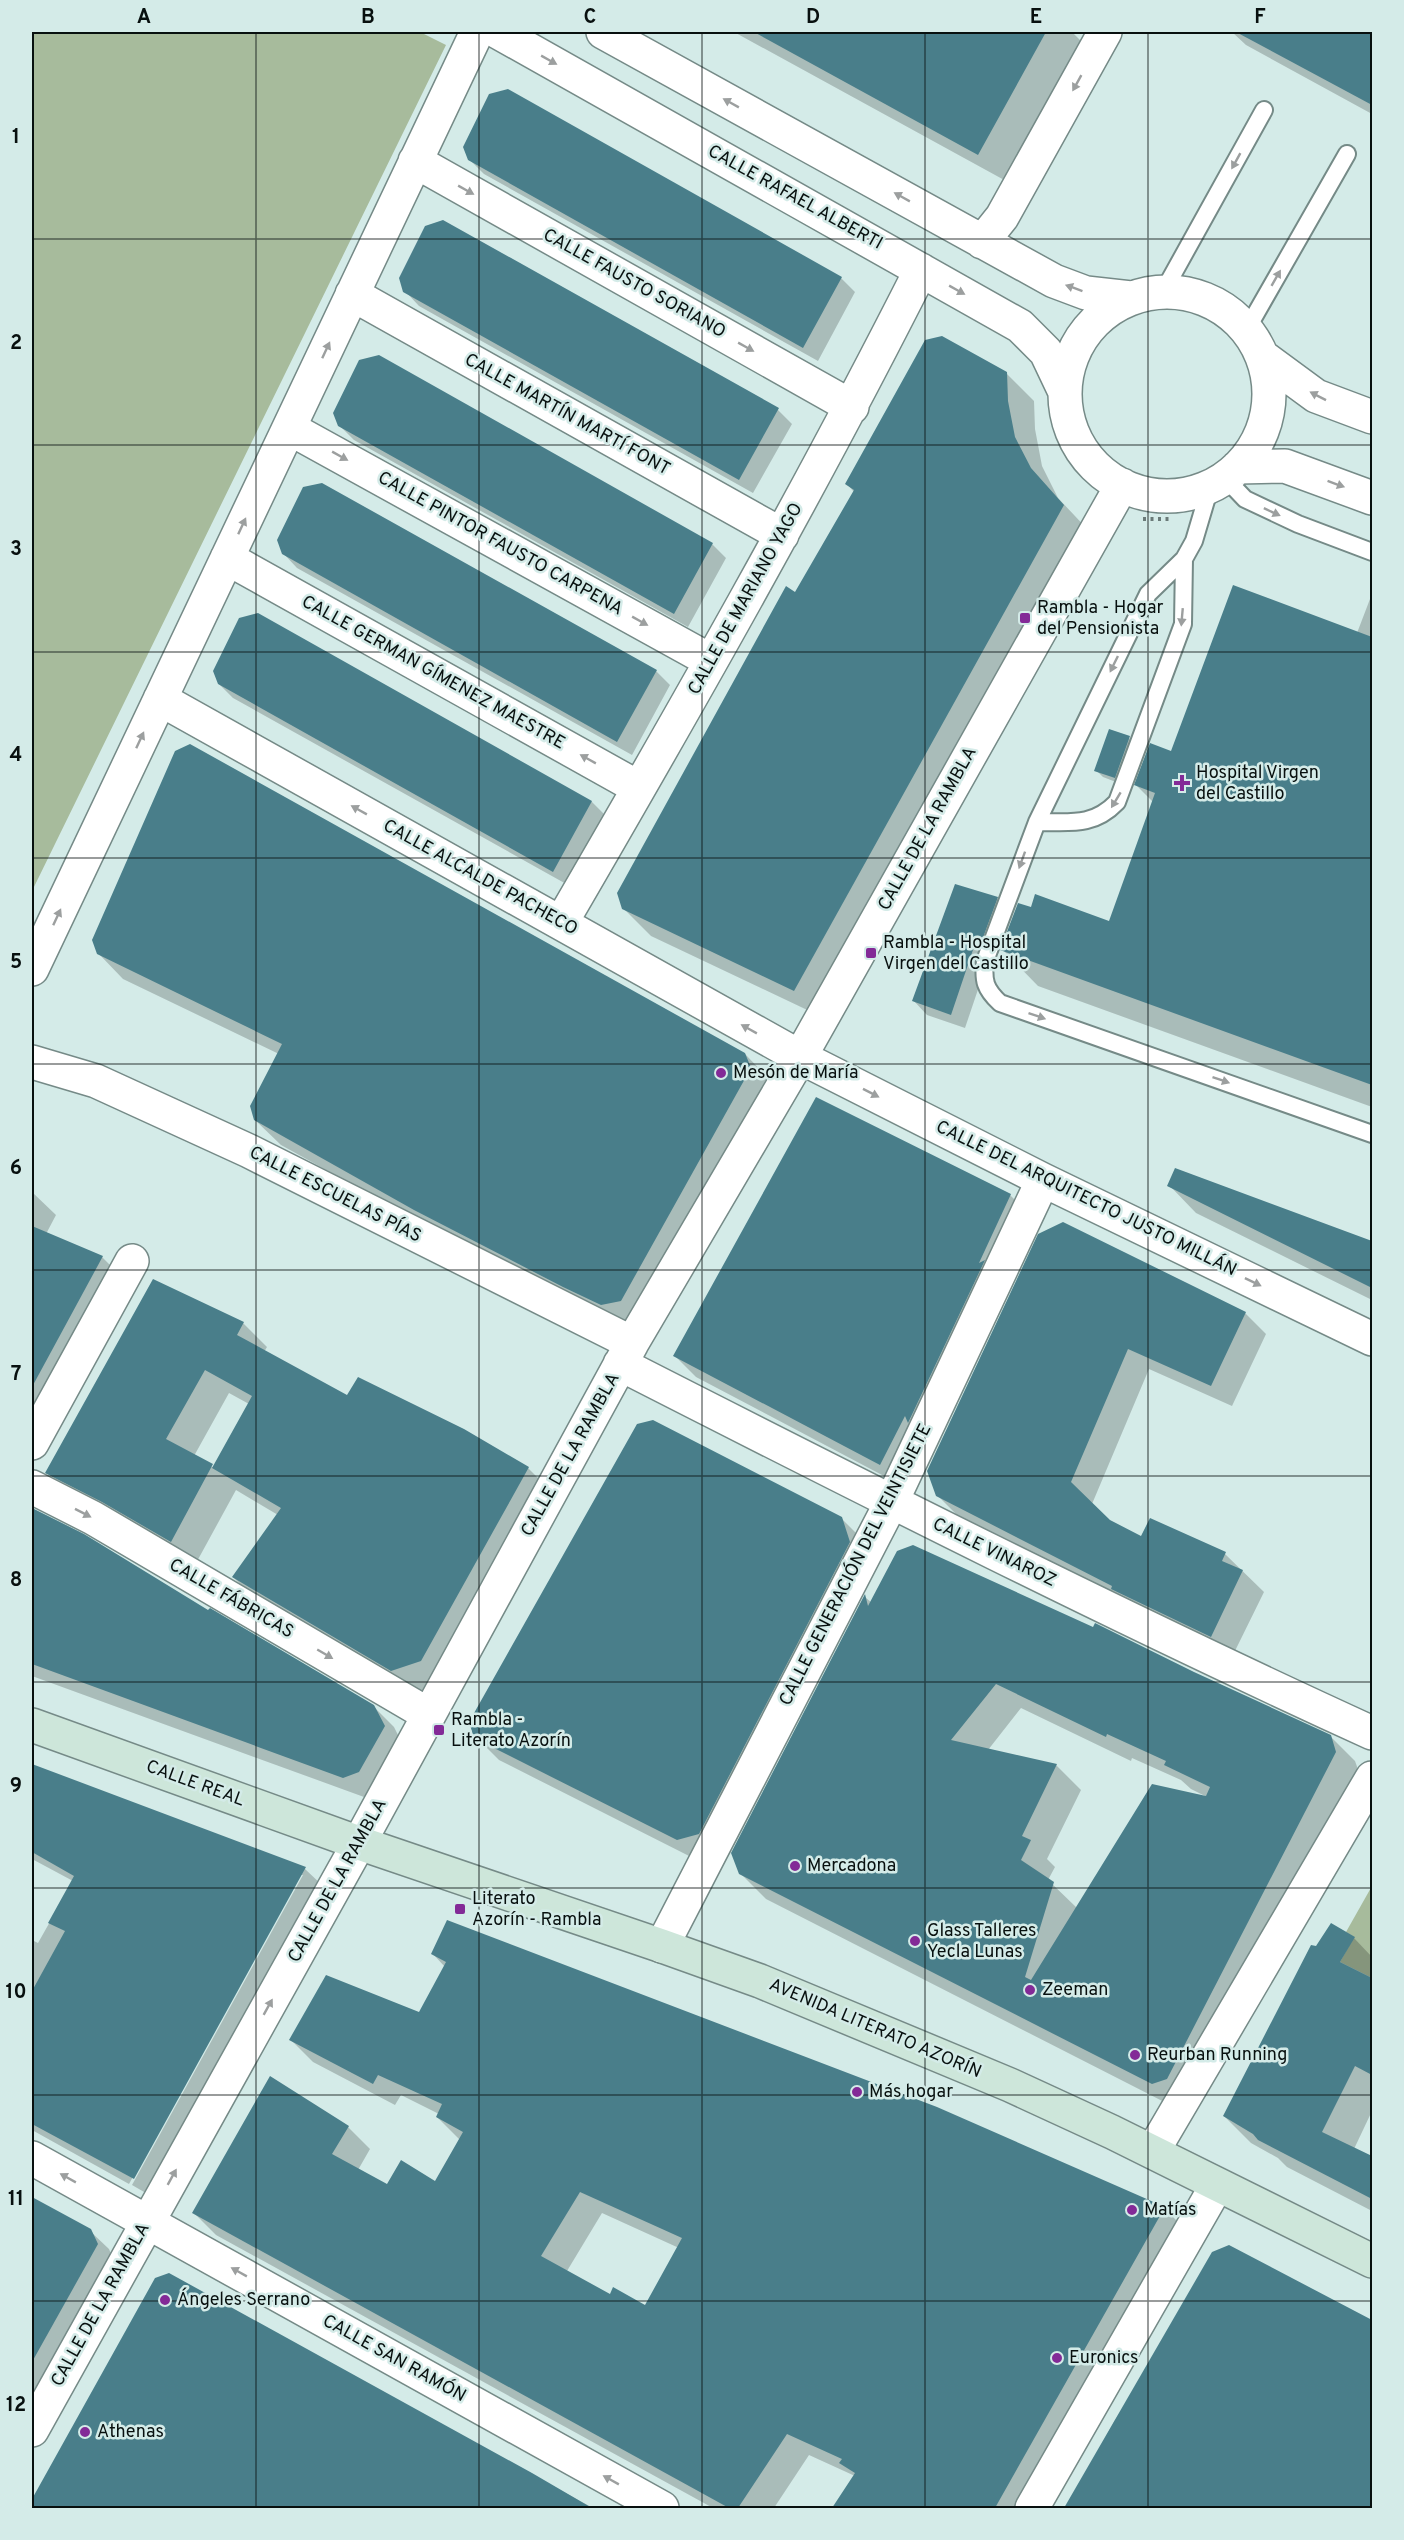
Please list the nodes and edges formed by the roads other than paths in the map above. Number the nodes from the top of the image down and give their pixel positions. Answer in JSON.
{"nodes":[{"id":1,"x":477,"y":32,"type":"edge"},
{"id":2,"x":498,"y":32,"type":"edge"},
{"id":3,"x":603,"y":32,"type":"edge"},
{"id":4,"x":1106,"y":32,"type":"edge"},
{"id":5,"x":1264,"y":110,"type":"dead end"},
{"id":6,"x":1347,"y":154,"type":"dead end"},
{"id":7,"x":416,"y":161,"type":"junction"},
{"id":8,"x":982,"y":242,"type":"junction"},
{"id":9,"x":921,"y":270,"type":"junction"},
{"id":10,"x":352,"y":294,"type":"junction"},
{"id":11,"x":1147,"y":295,"type":"junction"},
{"id":12,"x":1255,"y":343,"type":"junction"},
{"id":13,"x":1065,"y":392,"type":"junction"},
{"id":14,"x":852,"y":406,"type":"junction"},
{"id":15,"x":1372,"y":417,"type":"edge"},
{"id":16,"x":289,"y":428,"type":"junction"},
{"id":17,"x":1224,"y":477,"type":"junction"},
{"id":18,"x":1122,"y":485,"type":"junction"},
{"id":19,"x":1372,"y":498,"type":"edge"},
{"id":20,"x":782,"y":535,"type":"junction"},
{"id":21,"x":1372,"y":552,"type":"edge"},
{"id":22,"x":227,"y":558,"type":"junction"},
{"id":23,"x":1184,"y":559,"type":"junction"},
{"id":24,"x":711,"y":661,"type":"junction"},
{"id":25,"x":160,"y":699,"type":"junction"},
{"id":26,"x":639,"y":788,"type":"junction"},
{"id":27,"x":1037,"y":822,"type":"junction"},
{"id":28,"x":561,"y":923,"type":"junction"},
{"id":29,"x":32,"y":969,"type":"edge"},
{"id":30,"x":800,"y":1057,"type":"junction"},
{"id":31,"x":32,"y":1062,"type":"edge"},
{"id":32,"x":1372,"y":1134,"type":"edge"},
{"id":33,"x":1043,"y":1180,"type":"junction"},
{"id":34,"x":132,"y":1262,"type":"dead end"},
{"id":35,"x":1372,"y":1339,"type":"edge"},
{"id":36,"x":626,"y":1354,"type":"junction"},
{"id":37,"x":32,"y":1443,"type":"edge"},
{"id":38,"x":32,"y":1486,"type":"edge"},
{"id":39,"x":891,"y":1503,"type":"junction"},
{"id":40,"x":429,"y":1715,"type":"junction"},
{"id":41,"x":32,"y":1725,"type":"edge"},
{"id":42,"x":1372,"y":1733,"type":"edge"},
{"id":43,"x":1372,"y":1778,"type":"edge"},
{"id":44,"x":359,"y":1843,"type":"junction"},
{"id":45,"x":662,"y":1946,"type":"junction"},
{"id":46,"x":1153,"y":2151,"type":"junction"},
{"id":47,"x":32,"y":2158,"type":"edge"},
{"id":48,"x":1217,"y":2185,"type":"junction"},
{"id":49,"x":148,"y":2222,"type":"junction"},
{"id":50,"x":1372,"y":2261,"type":"edge"},
{"id":51,"x":32,"y":2430,"type":"edge"},
{"id":52,"x":662,"y":2508,"type":"edge"},
{"id":53,"x":1032,"y":2508,"type":"edge"}],
"edges":[{"from":1,"to":7,"type":"street"},
{"from":2,"to":9,"type":"street","name":"CALLE RAFAEL ALBERTI","one_way":true},
{"from":8,"to":3,"type":"street","one_way":true},
{"from":4,"to":8,"type":"street","one_way":true},
{"from":5,"to":11,"type":"lane","one_way":true},
{"from":12,"to":6,"type":"lane","one_way":true},
{"from":7,"to":10,"type":"street"},
{"from":7,"to":14,"type":"street","name":"CALLE FAUSTO SORIANO","one_way":true},
{"from":11,"to":8,"type":"street","one_way":true},
{"from":9,"to":13,"type":"street","name":"CALLE RAFAEL ALBERTI","one_way":true},
{"from":9,"to":14,"type":"street","name":"CALLE DE MARIANO YAGO"},
{"from":16,"to":10,"type":"street","one_way":true},
{"from":10,"to":20,"type":"street","name":"CALLE MARTÍN MARTÍ FONT"},
{"from":11,"to":12,"type":"street"},
{"from":11,"to":13,"type":"street"},
{"from":15,"to":12,"type":"street","one_way":true},
{"from":12,"to":17,"type":"street"},
{"from":13,"to":18,"type":"street"},
{"from":14,"to":20,"type":"street","name":"CALLE DE MARIANO YAGO"},
{"from":22,"to":16,"type":"street","one_way":true},
{"from":16,"to":24,"type":"street","name":"CALLE PINTOR FAUSTO CARPENA","one_way":true},
{"from":17,"to":18,"type":"street"},
{"from":17,"to":19,"type":"street","one_way":true},
{"from":17,"to":21,"type":"lane","one_way":true},
{"from":17,"to":23,"type":"lane"},
{"from":18,"to":30,"type":"street","name":"CALLE DE LA RAMBLA"},
{"from":20,"to":24,"type":"street","name":"CALLE DE MARIANO YAGO"},
{"from":22,"to":25,"type":"street"},
{"from":26,"to":22,"type":"street","name":"CALLE GERMAN GÍMENEZ MAESTRE","one_way":true},
{"from":23,"to":27,"type":"lane","one_way":true},
{"from":23,"to":27,"type":"lane","one_way":true},
{"from":24,"to":26,"type":"street","name":"CALLE DE MARIANO YAGO"},
{"from":28,"to":25,"type":"street","name":"CALLE ALCALDE PACHECO","one_way":true},
{"from":29,"to":25,"type":"street","one_way":true},
{"from":26,"to":28,"type":"street","name":"CALLE DE MARIANO YAGO"},
{"from":27,"to":32,"type":"lane","one_way":true},
{"from":30,"to":28,"type":"street","name":"CALLE ALCALDE PACHECO","one_way":true},
{"from":30,"to":33,"type":"street","name":"CALLE DEL ARQUITECTO JUSTO MILLÁN","one_way":true},
{"from":30,"to":36,"type":"street","name":"CALLE DE LA RAMBLA"},
{"from":31,"to":36,"type":"street","name":"CALLE ESCUELAS PÍAS"},
{"from":33,"to":35,"type":"street","name":"CALLE DEL ARQUITECTO JUSTO MILLÁN","one_way":true},
{"from":33,"to":39,"type":"street","name":"CALLE GENERACIÓN DEL VEINTISIETE"},
{"from":34,"to":37,"type":"street"},
{"from":36,"to":39,"type":"street","name":"CALLE VINAROZ"},
{"from":36,"to":40,"type":"street","name":"CALLE DE LA RAMBLA"},
{"from":38,"to":40,"type":"street","name":"CALLE FÁBRICAS","one_way":true},
{"from":39,"to":42,"type":"street","name":"CALLE VINAROZ"},
{"from":39,"to":45,"type":"street","name":"CALLE GENERACIÓN DEL VEINTISIETE"},
{"from":40,"to":44,"type":"street","name":"CALLE DE LA RAMBLA"},
{"from":41,"to":44,"type":"main road","name":"CALLE REAL"},
{"from":43,"to":46,"type":"street"},
{"from":44,"to":45,"type":"main road","name":"AVENIDA LITERATO AZORÍN"},
{"from":49,"to":44,"type":"street","name":"CALLE DE LA RAMBLA","one_way":true},
{"from":45,"to":46,"type":"main road","name":"AVENIDA LITERATO AZORÍN"},
{"from":46,"to":48,"type":"main road","name":"AVENIDA LITERATO AZORÍN"},
{"from":49,"to":47,"type":"street","name":"CALLE SAN RAMÓN","one_way":true},
{"from":48,"to":50,"type":"main road","name":"AVENIDA LITERATO AZORÍN"},
{"from":48,"to":53,"type":"street"},
{"from":49,"to":51,"type":"street","name":"CALLE DE LA RAMBLA"},
{"from":52,"to":49,"type":"street","name":"CALLE SAN RAMÓN","one_way":true}]}
